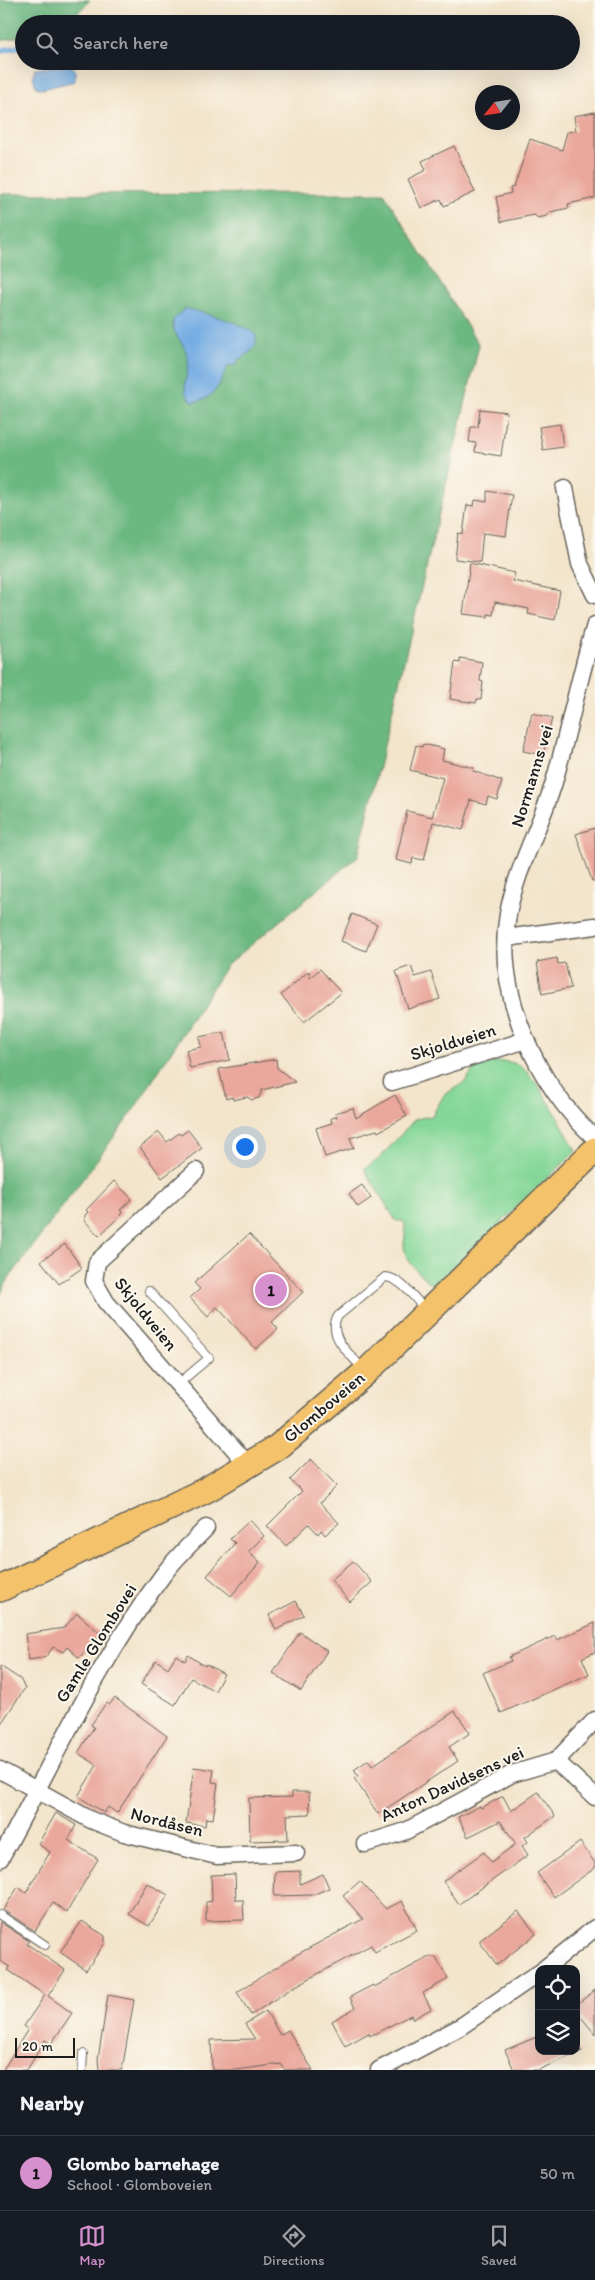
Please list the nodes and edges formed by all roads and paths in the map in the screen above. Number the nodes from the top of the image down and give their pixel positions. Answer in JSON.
{"nodes":[{"id":1,"x":565,"y":488,"type":"dead end"},
{"id":2,"x":595,"y":595,"type":"edge"},
{"id":3,"x":595,"y":625,"type":"edge"},
{"id":4,"x":595,"y":926,"type":"edge"},
{"id":5,"x":506,"y":938,"type":"junction"},
{"id":6,"x":526,"y":1040,"type":"junction"},
{"id":7,"x":392,"y":1082,"type":"dead end"},
{"id":8,"x":595,"y":1138,"type":"edge"},
{"id":9,"x":595,"y":1150,"type":"edge"},
{"id":10,"x":196,"y":1171,"type":"dead end"},
{"id":11,"x":149,"y":1291,"type":"dead end"},
{"id":12,"x":429,"y":1313,"type":"junction"},
{"id":13,"x":366,"y":1372,"type":"junction"},
{"id":14,"x":178,"y":1384,"type":"junction"},
{"id":15,"x":249,"y":1466,"type":"junction"},
{"id":16,"x":206,"y":1528,"type":"dead end"},
{"id":17,"x":0,"y":1589,"type":"edge"},
{"id":18,"x":595,"y":1720,"type":"edge"},
{"id":19,"x":556,"y":1761,"type":"junction"},
{"id":20,"x":0,"y":1770,"type":"edge"},
{"id":21,"x":37,"y":1792,"type":"junction"},
{"id":22,"x":595,"y":1797,"type":"edge"},
{"id":23,"x":365,"y":1844,"type":"dead end"},
{"id":24,"x":296,"y":1853,"type":"dead end"},
{"id":25,"x":0,"y":1859,"type":"edge"},
{"id":26,"x":0,"y":1915,"type":"edge"},
{"id":27,"x":595,"y":1928,"type":"edge"},
{"id":28,"x":45,"y":1945,"type":"dead end"},
{"id":29,"x":549,"y":1965,"type":"edge"},
{"id":30,"x":535,"y":1976,"type":"edge"},
{"id":31,"x":83,"y":2054,"type":"dead end"},
{"id":32,"x":82,"y":2070,"type":"edge"},
{"id":33,"x":379,"y":2070,"type":"edge"}],
"edges":[{"from":1,"to":2,"type":"street"},
{"from":3,"to":5,"type":"street","name":"Normanns vei"},
{"from":4,"to":5,"type":"street"},
{"from":5,"to":6,"type":"street","name":"Normanns vei"},
{"from":6,"to":7,"type":"street","name":"Skjoldveien"},
{"from":6,"to":8,"type":"street","name":"Normanns vei"},
{"from":9,"to":12,"type":"main road","name":"Glomboveien"},
{"from":10,"to":14,"type":"street","name":"Skjoldveien"},
{"from":11,"to":14,"type":"lane"},
{"from":12,"to":13,"type":"main road","name":"Glomboveien"},
{"from":12,"to":13,"type":"lane"},
{"from":13,"to":15,"type":"main road","name":"Glomboveien"},
{"from":14,"to":15,"type":"street","name":"Skjoldveien"},
{"from":15,"to":17,"type":"main road","name":"Glomboveien"},
{"from":16,"to":21,"type":"street","name":"Gamle Glombovei"},
{"from":18,"to":19,"type":"street","name":"Anton Davidsens vei"},
{"from":19,"to":22,"type":"street"},
{"from":19,"to":23,"type":"street","name":"Anton Davidsens vei"},
{"from":20,"to":21,"type":"street"},
{"from":21,"to":24,"type":"street","name":"Nordåsen"},
{"from":21,"to":25,"type":"street","name":"Gamle Glombovei"},
{"from":26,"to":28,"type":"lane"},
{"from":27,"to":29,"type":"street"},
{"from":30,"to":33,"type":"street"},
{"from":31,"to":32,"type":"lane"}]}
